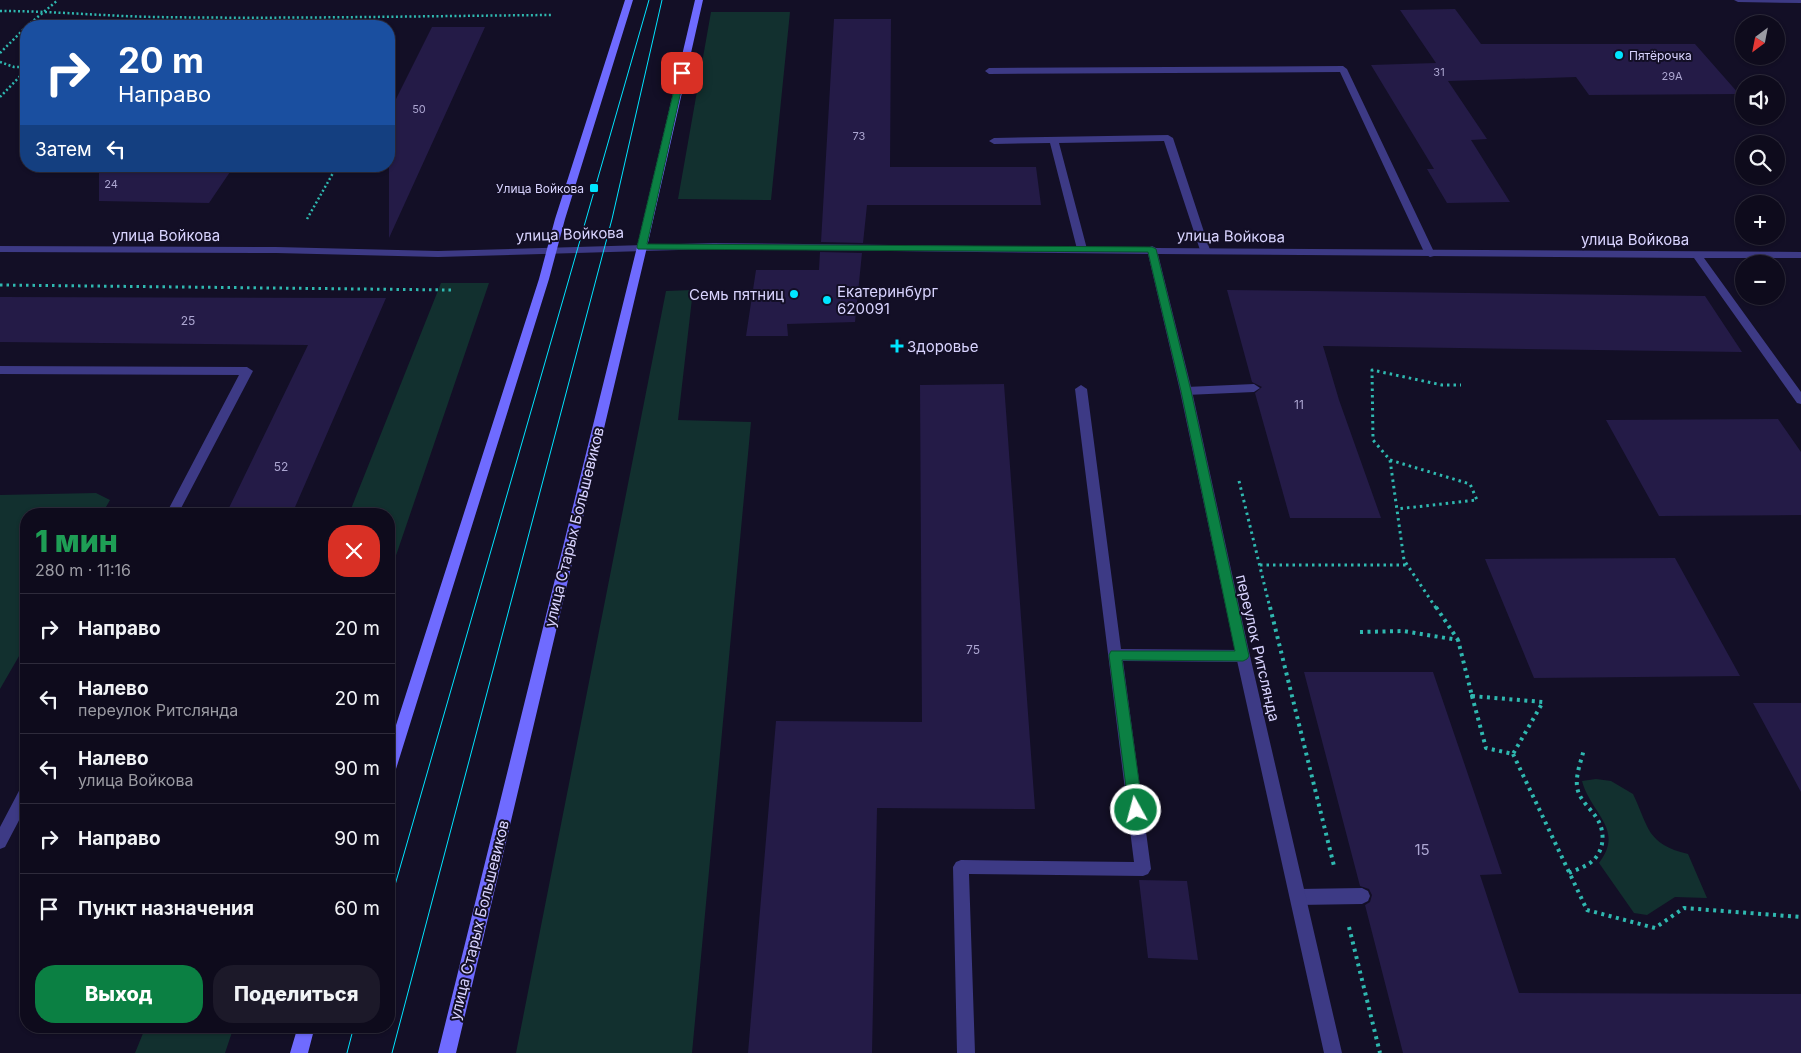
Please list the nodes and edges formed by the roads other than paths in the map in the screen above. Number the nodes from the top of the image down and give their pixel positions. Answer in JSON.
{"nodes":[{"id":1,"x":629,"y":0,"type":"edge"},
{"id":2,"x":699,"y":0,"type":"edge"},
{"id":3,"x":1738,"y":0,"type":"edge"},
{"id":4,"x":1801,"y":1,"type":"edge"},
{"id":5,"x":989,"y":71,"type":"dead end"},
{"id":6,"x":1054,"y":140,"type":"junction"},
{"id":7,"x":994,"y":141,"type":"dead end"},
{"id":8,"x":642,"y":247,"type":"junction"},
{"id":9,"x":0,"y":249,"type":"edge"},
{"id":10,"x":1082,"y":249,"type":"junction"},
{"id":11,"x":1152,"y":249,"type":"junction"},
{"id":12,"x":551,"y":250,"type":"junction"},
{"id":13,"x":1205,"y":250,"type":"junction"},
{"id":14,"x":1430,"y":254,"type":"junction"},
{"id":15,"x":1801,"y":254,"type":"edge"},
{"id":16,"x":1697,"y":255,"type":"junction"},
{"id":17,"x":0,"y":370,"type":"edge"},
{"id":18,"x":1254,"y":388,"type":"dead end"},
{"id":19,"x":1081,"y":389,"type":"dead end"},
{"id":20,"x":1186,"y":391,"type":"junction"},
{"id":21,"x":1801,"y":400,"type":"edge"},
{"id":22,"x":175,"y":508,"type":"edge"},
{"id":23,"x":1115,"y":655,"type":"junction"},
{"id":24,"x":1243,"y":656,"type":"junction"},
{"id":25,"x":395,"y":749,"type":"edge"},
{"id":26,"x":20,"y":804,"type":"edge"},
{"id":27,"x":0,"y":842,"type":"edge"},
{"id":28,"x":1362,"y":896,"type":"dead end"},
{"id":29,"x":1298,"y":897,"type":"junction"},
{"id":30,"x":305,"y":1033,"type":"edge"},
{"id":31,"x":299,"y":1053,"type":"edge"},
{"id":32,"x":447,"y":1053,"type":"edge"},
{"id":33,"x":966,"y":1053,"type":"edge"},
{"id":34,"x":1333,"y":1053,"type":"edge"}],
"edges":[{"from":1,"to":12,"type":"main road"},
{"from":2,"to":8,"type":"main road","name":"улица Старых Большевиков"},
{"from":3,"to":4,"type":"street"},
{"from":5,"to":14,"type":"street"},
{"from":6,"to":7,"type":"street"},
{"from":6,"to":10,"type":"street"},
{"from":6,"to":13,"type":"street"},
{"from":8,"to":10,"type":"street","name":"улица Войкова"},
{"from":8,"to":12,"type":"street","name":"улица Войкова"},
{"from":8,"to":32,"type":"main road","name":"улица Старых Большевиков"},
{"from":9,"to":12,"type":"street","name":"улица Войкова"},
{"from":10,"to":11,"type":"street","name":"улица Войкова"},
{"from":11,"to":13,"type":"street","name":"улица Войкова"},
{"from":11,"to":20,"type":"street","name":"переулок Ритслянда"},
{"from":12,"to":25,"type":"main road"},
{"from":13,"to":14,"type":"street","name":"улица Войкова"},
{"from":14,"to":16,"type":"street","name":"улица Войкова"},
{"from":15,"to":16,"type":"street","name":"улица Войкова"},
{"from":16,"to":21,"type":"street"},
{"from":17,"to":22,"type":"street"},
{"from":18,"to":20,"type":"street"},
{"from":19,"to":23,"type":"street"},
{"from":20,"to":24,"type":"street","name":"переулок Ритслянда"},
{"from":23,"to":24,"type":"street"},
{"from":23,"to":33,"type":"street"},
{"from":24,"to":29,"type":"street","name":"переулок Ритслянда"},
{"from":26,"to":27,"type":"street"},
{"from":28,"to":29,"type":"street"},
{"from":29,"to":34,"type":"street","name":"переулок Ритслянда"},
{"from":30,"to":31,"type":"main road"}]}
